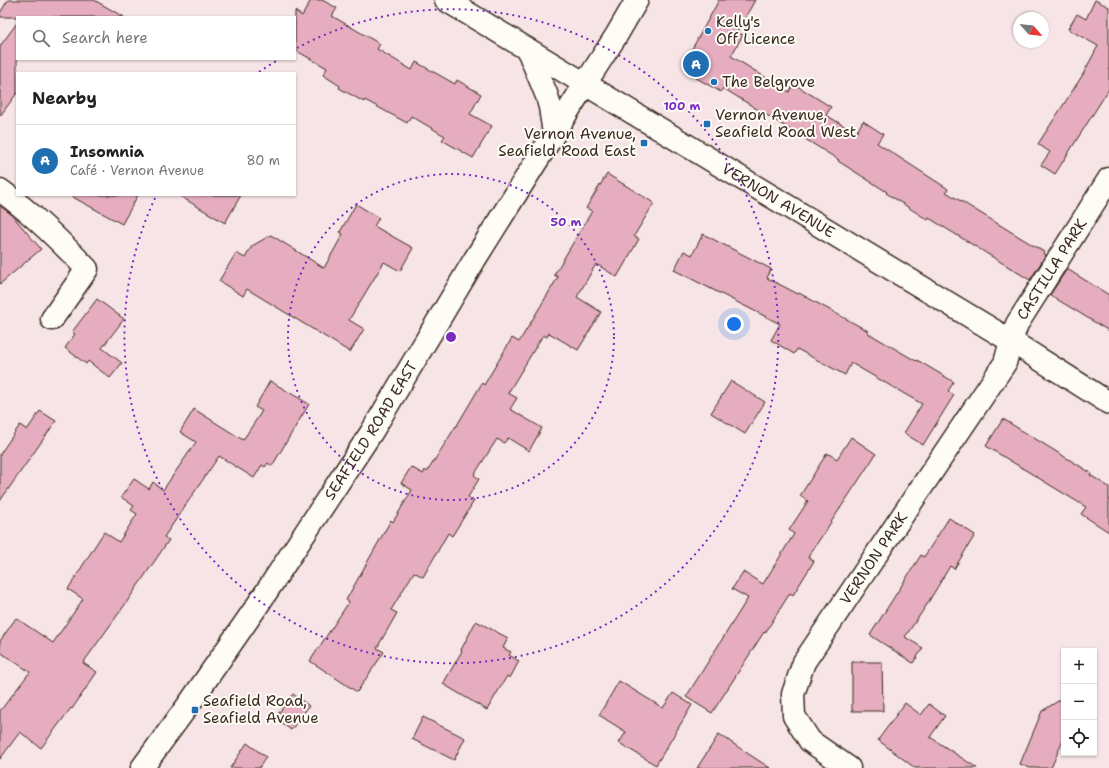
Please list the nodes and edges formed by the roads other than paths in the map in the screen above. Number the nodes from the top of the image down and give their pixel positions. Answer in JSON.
{"nodes":[{"id":1,"x":446,"y":0,"type":"edge"},
{"id":2,"x":637,"y":0,"type":"edge"},
{"id":3,"x":528,"y":50,"type":"junction"},
{"id":4,"x":585,"y":84,"type":"junction"},
{"id":5,"x":554,"y":134,"type":"junction"},
{"id":6,"x":1109,"y":179,"type":"edge"},
{"id":7,"x":0,"y":190,"type":"edge"},
{"id":8,"x":52,"y":319,"type":"dead end"},
{"id":9,"x":1011,"y":341,"type":"junction"},
{"id":10,"x":1109,"y":403,"type":"edge"},
{"id":11,"x":142,"y":768,"type":"edge"},
{"id":12,"x":849,"y":768,"type":"edge"}],
"edges":[{"from":1,"to":3,"type":"street","name":"VERNON AVENUE"},
{"from":2,"to":4,"type":"street","name":"SEAFIELD ROAD EAST"},
{"from":3,"to":4,"type":"street","name":"VERNON AVENUE"},
{"from":3,"to":5,"type":"street"},
{"from":4,"to":5,"type":"street","name":"SEAFIELD ROAD EAST"},
{"from":4,"to":9,"type":"street","name":"VERNON AVENUE"},
{"from":5,"to":11,"type":"street","name":"SEAFIELD ROAD EAST"},
{"from":6,"to":9,"type":"street","name":"CASTILLA PARK"},
{"from":7,"to":8,"type":"street"},
{"from":9,"to":10,"type":"street","name":"VERNON AVENUE"},
{"from":9,"to":12,"type":"street","name":"VERNON PARK"}]}
